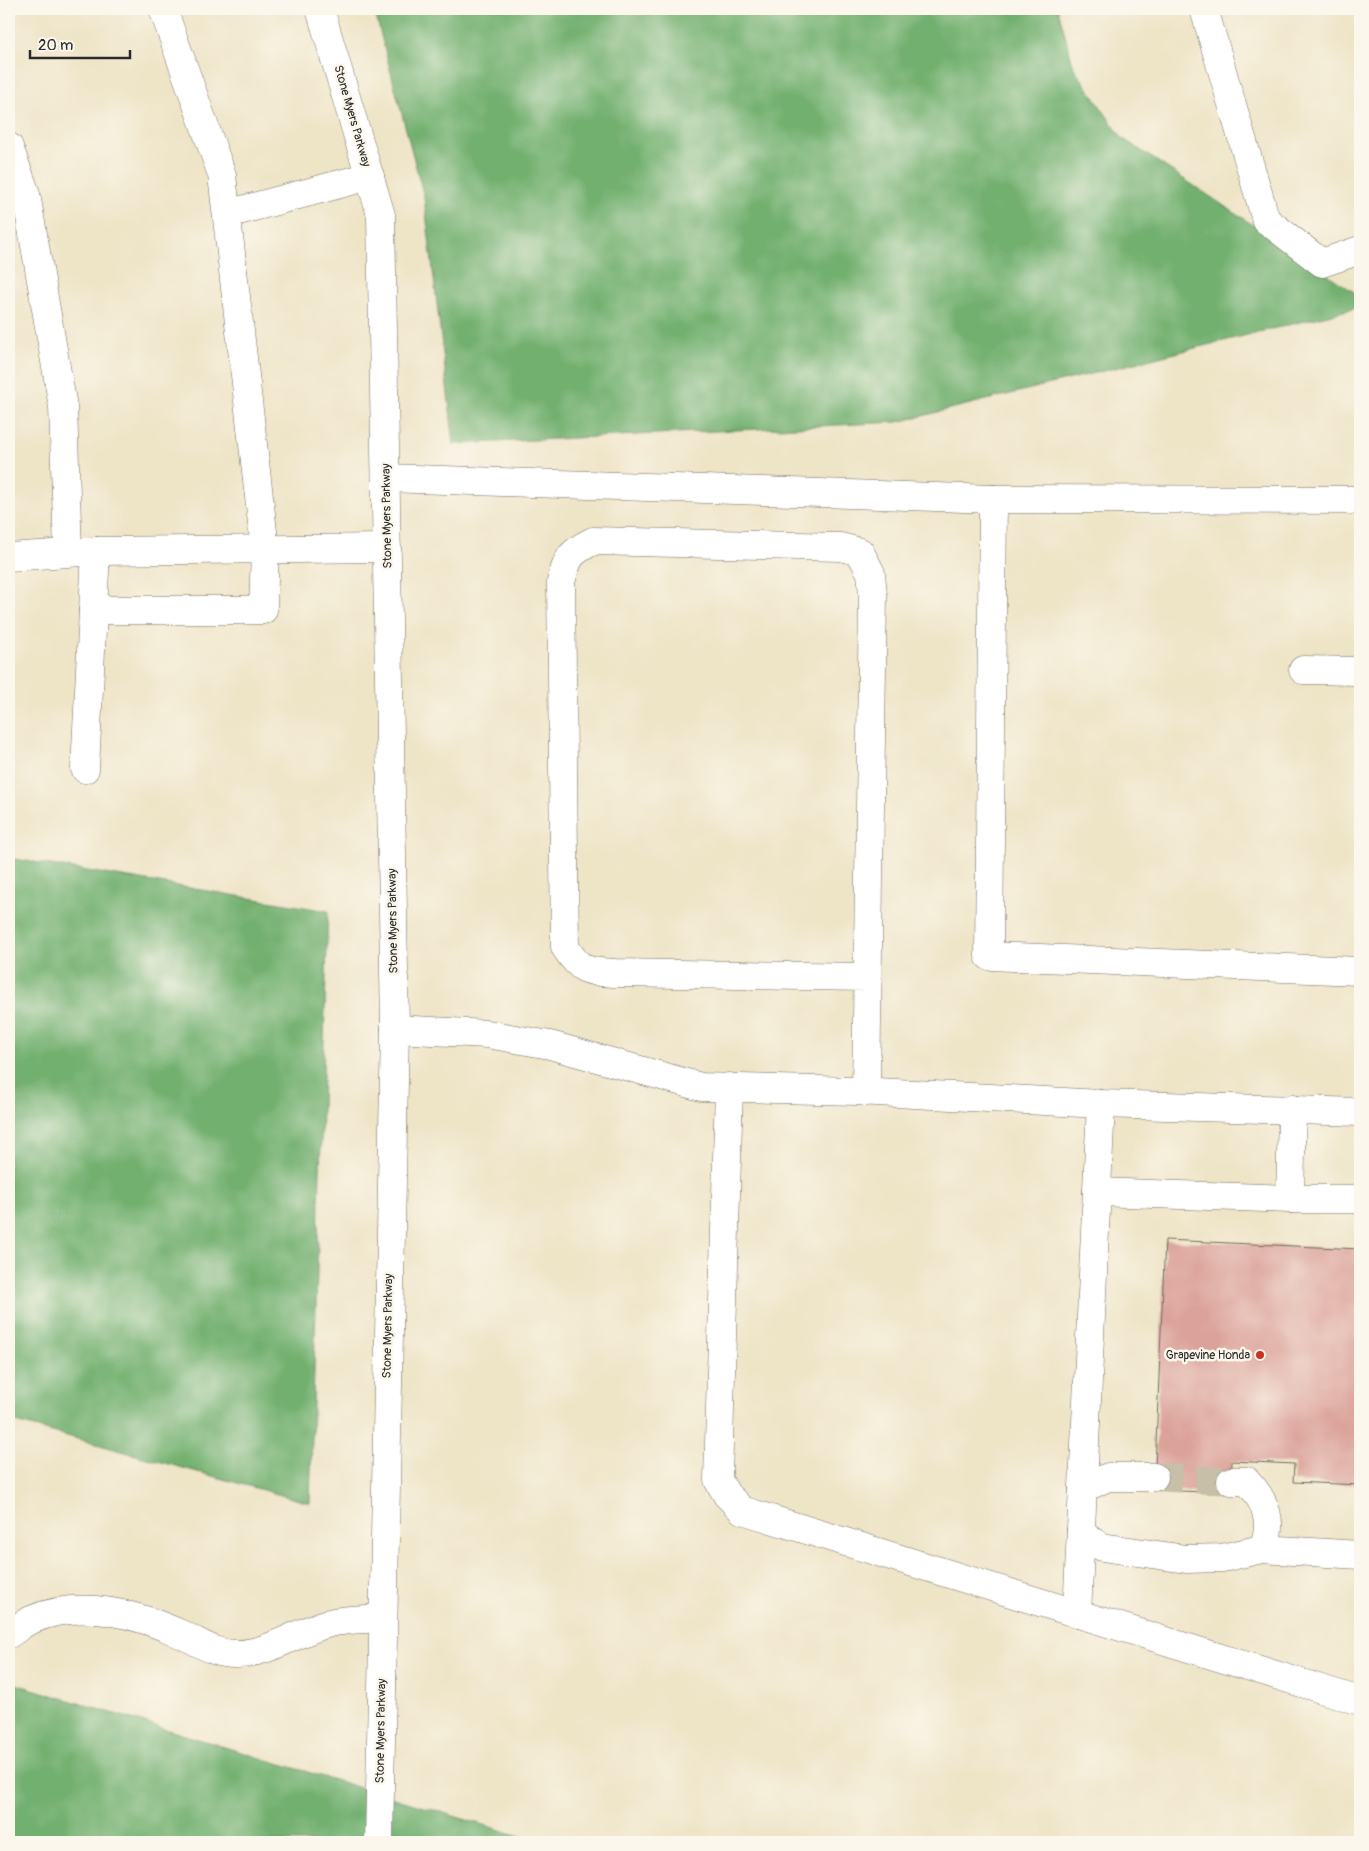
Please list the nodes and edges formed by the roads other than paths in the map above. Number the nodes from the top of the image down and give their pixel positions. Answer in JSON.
{"nodes":[{"id":1,"x":163,"y":9,"type":"edge"},
{"id":2,"x":320,"y":9,"type":"edge"},
{"id":3,"x":1204,"y":9,"type":"edge"},
{"id":4,"x":9,"y":147,"type":"edge"},
{"id":5,"x":370,"y":176,"type":"junction"},
{"id":6,"x":227,"y":214,"type":"junction"},
{"id":7,"x":1360,"y":250,"type":"edge"},
{"id":8,"x":386,"y":478,"type":"junction"},
{"id":9,"x":993,"y":499,"type":"junction"},
{"id":10,"x":1360,"y":500,"type":"edge"},
{"id":11,"x":387,"y":548,"type":"junction"},
{"id":12,"x":265,"y":549,"type":"junction"},
{"id":13,"x":96,"y":551,"type":"junction"},
{"id":14,"x":68,"y":552,"type":"junction"},
{"id":15,"x":9,"y":557,"type":"edge"},
{"id":16,"x":93,"y":610,"type":"junction"},
{"id":17,"x":1303,"y":670,"type":"dead end"},
{"id":18,"x":1360,"y":670,"type":"edge"},
{"id":19,"x":85,"y":769,"type":"dead end"},
{"id":20,"x":1360,"y":972,"type":"edge"},
{"id":21,"x":868,"y":977,"type":"junction"},
{"id":22,"x":395,"y":1029,"type":"junction"},
{"id":23,"x":729,"y":1088,"type":"junction"},
{"id":24,"x":866,"y":1092,"type":"junction"},
{"id":25,"x":1101,"y":1104,"type":"junction"},
{"id":26,"x":1292,"y":1109,"type":"junction"},
{"id":27,"x":1360,"y":1112,"type":"edge"},
{"id":28,"x":1097,"y":1192,"type":"junction"},
{"id":29,"x":1290,"y":1199,"type":"junction"},
{"id":30,"x":1360,"y":1199,"type":"edge"},
{"id":31,"x":1154,"y":1477,"type":"tunnel mouth"},
{"id":32,"x":1231,"y":1481,"type":"tunnel mouth"},
{"id":33,"x":1083,"y":1489,"type":"junction"},
{"id":34,"x":1081,"y":1530,"type":"junction"},
{"id":35,"x":1262,"y":1549,"type":"junction"},
{"id":36,"x":1360,"y":1555,"type":"edge"},
{"id":37,"x":1077,"y":1614,"type":"junction"},
{"id":38,"x":383,"y":1618,"type":"junction"},
{"id":39,"x":9,"y":1634,"type":"edge"},
{"id":40,"x":1360,"y":1701,"type":"edge"},
{"id":41,"x":379,"y":1842,"type":"edge"}],
"edges":[{"from":1,"to":6,"type":"street"},
{"from":2,"to":5,"type":"street","name":"Stone Myers Parkway"},
{"from":3,"to":7,"type":"street"},
{"from":4,"to":14,"type":"street"},
{"from":5,"to":6,"type":"street"},
{"from":5,"to":8,"type":"street","name":"Stone Myers Parkway"},
{"from":6,"to":12,"type":"street"},
{"from":8,"to":9,"type":"street"},
{"from":8,"to":11,"type":"street","name":"Stone Myers Parkway"},
{"from":9,"to":10,"type":"street"},
{"from":9,"to":20,"type":"street"},
{"from":11,"to":12,"type":"street"},
{"from":11,"to":22,"type":"street","name":"Stone Myers Parkway"},
{"from":12,"to":13,"type":"street"},
{"from":12,"to":16,"type":"street"},
{"from":13,"to":14,"type":"street"},
{"from":13,"to":16,"type":"street"},
{"from":14,"to":15,"type":"street"},
{"from":16,"to":19,"type":"street"},
{"from":17,"to":18,"type":"street"},
{"from":21,"to":21,"type":"street"},
{"from":21,"to":24,"type":"street"},
{"from":22,"to":23,"type":"street"},
{"from":22,"to":38,"type":"street","name":"Stone Myers Parkway"},
{"from":23,"to":24,"type":"street"},
{"from":23,"to":37,"type":"street"},
{"from":24,"to":25,"type":"street"},
{"from":25,"to":26,"type":"street"},
{"from":25,"to":28,"type":"street"},
{"from":26,"to":27,"type":"street"},
{"from":26,"to":29,"type":"street"},
{"from":28,"to":29,"type":"street"},
{"from":28,"to":33,"type":"street"},
{"from":29,"to":30,"type":"street"},
{"from":31,"to":33,"type":"street"},
{"from":32,"to":35,"type":"street"},
{"from":33,"to":34,"type":"street"},
{"from":34,"to":35,"type":"street"},
{"from":34,"to":37,"type":"street"},
{"from":35,"to":36,"type":"street"},
{"from":37,"to":40,"type":"street"},
{"from":38,"to":39,"type":"street"},
{"from":38,"to":41,"type":"street","name":"Stone Myers Parkway"}]}
